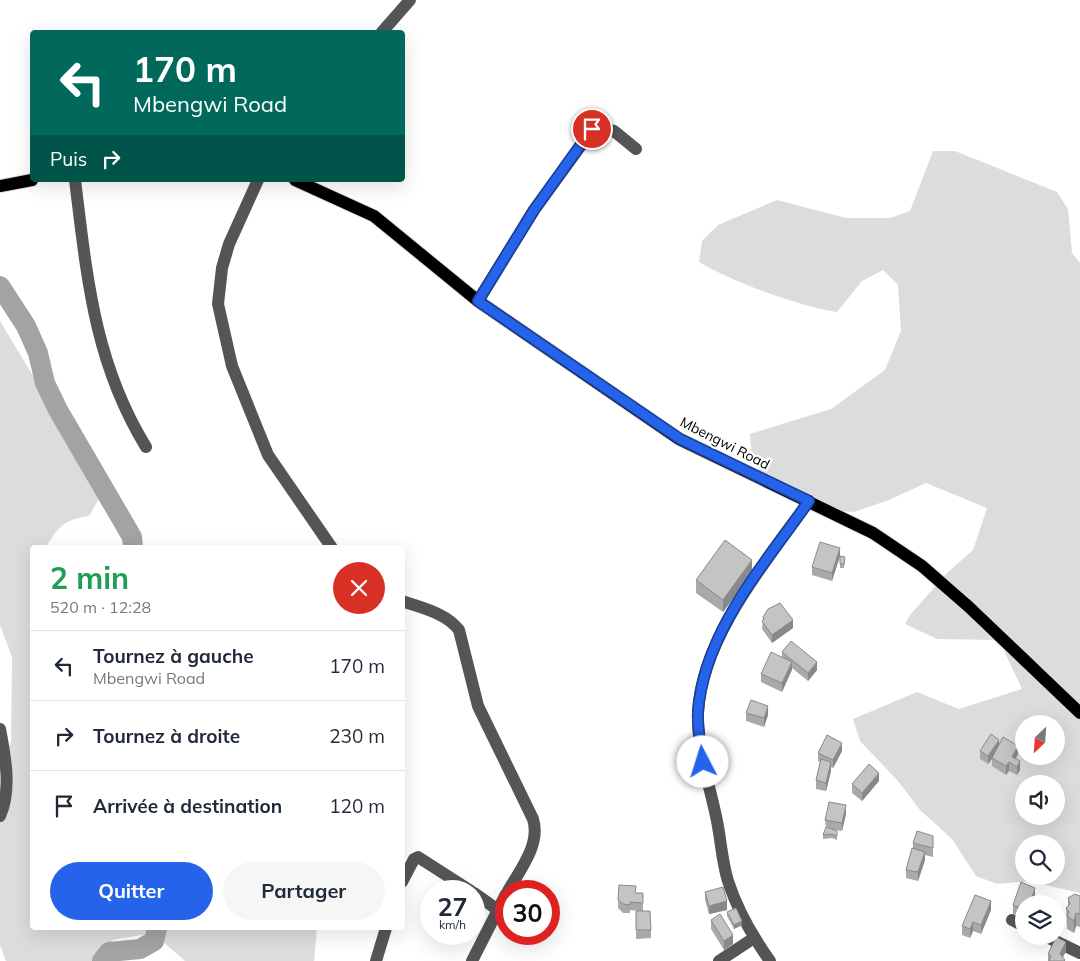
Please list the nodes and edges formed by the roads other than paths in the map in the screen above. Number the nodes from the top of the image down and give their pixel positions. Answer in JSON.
{"nodes":[{"id":1,"x":410,"y":0,"type":"edge"},
{"id":2,"x":384,"y":30,"type":"edge"},
{"id":3,"x":636,"y":149,"type":"dead end"},
{"id":4,"x":30,"y":179,"type":"edge"},
{"id":5,"x":74,"y":182,"type":"edge"},
{"id":6,"x":257,"y":182,"type":"edge"},
{"id":7,"x":299,"y":182,"type":"edge"},
{"id":8,"x":0,"y":186,"type":"edge"},
{"id":9,"x":478,"y":301,"type":"junction"},
{"id":10,"x":146,"y":448,"type":"dead end"},
{"id":11,"x":809,"y":501,"type":"junction"},
{"id":12,"x":330,"y":545,"type":"edge"},
{"id":13,"x":405,"y":602,"type":"edge"},
{"id":14,"x":1080,"y":713,"type":"edge"},
{"id":15,"x":0,"y":728,"type":"edge"},
{"id":16,"x":0,"y":816,"type":"edge"},
{"id":17,"x":405,"y":876,"type":"edge"},
{"id":18,"x":453,"y":880,"type":"edge"},
{"id":19,"x":514,"y":880,"type":"edge"},
{"id":20,"x":495,"y":916,"type":"edge"},
{"id":21,"x":1012,"y":920,"type":"dead end"},
{"id":22,"x":1015,"y":922,"type":"edge"},
{"id":23,"x":385,"y":930,"type":"edge"},
{"id":24,"x":754,"y":938,"type":"junction"},
{"id":25,"x":1064,"y":945,"type":"edge"},
{"id":26,"x":1080,"y":953,"type":"edge"},
{"id":27,"x":376,"y":961,"type":"edge"},
{"id":28,"x":472,"y":961,"type":"edge"},
{"id":29,"x":719,"y":961,"type":"edge"},
{"id":30,"x":770,"y":961,"type":"edge"}],
"edges":[{"from":1,"to":2,"type":"street"},
{"from":3,"to":9,"type":"street"},
{"from":4,"to":8,"type":"main road"},
{"from":5,"to":10,"type":"street"},
{"from":6,"to":12,"type":"street"},
{"from":7,"to":9,"type":"main road","name":"Mbengwi Road"},
{"from":9,"to":11,"type":"main road","name":"Mbengwi Road"},
{"from":11,"to":14,"type":"main road","name":"Mbengwi Road"},
{"from":11,"to":24,"type":"street"},
{"from":13,"to":19,"type":"street"},
{"from":15,"to":16,"type":"street"},
{"from":17,"to":18,"type":"street"},
{"from":20,"to":28,"type":"street"},
{"from":21,"to":22,"type":"street"},
{"from":23,"to":27,"type":"street"},
{"from":24,"to":29,"type":"street"},
{"from":24,"to":30,"type":"street"},
{"from":25,"to":26,"type":"street"}]}
